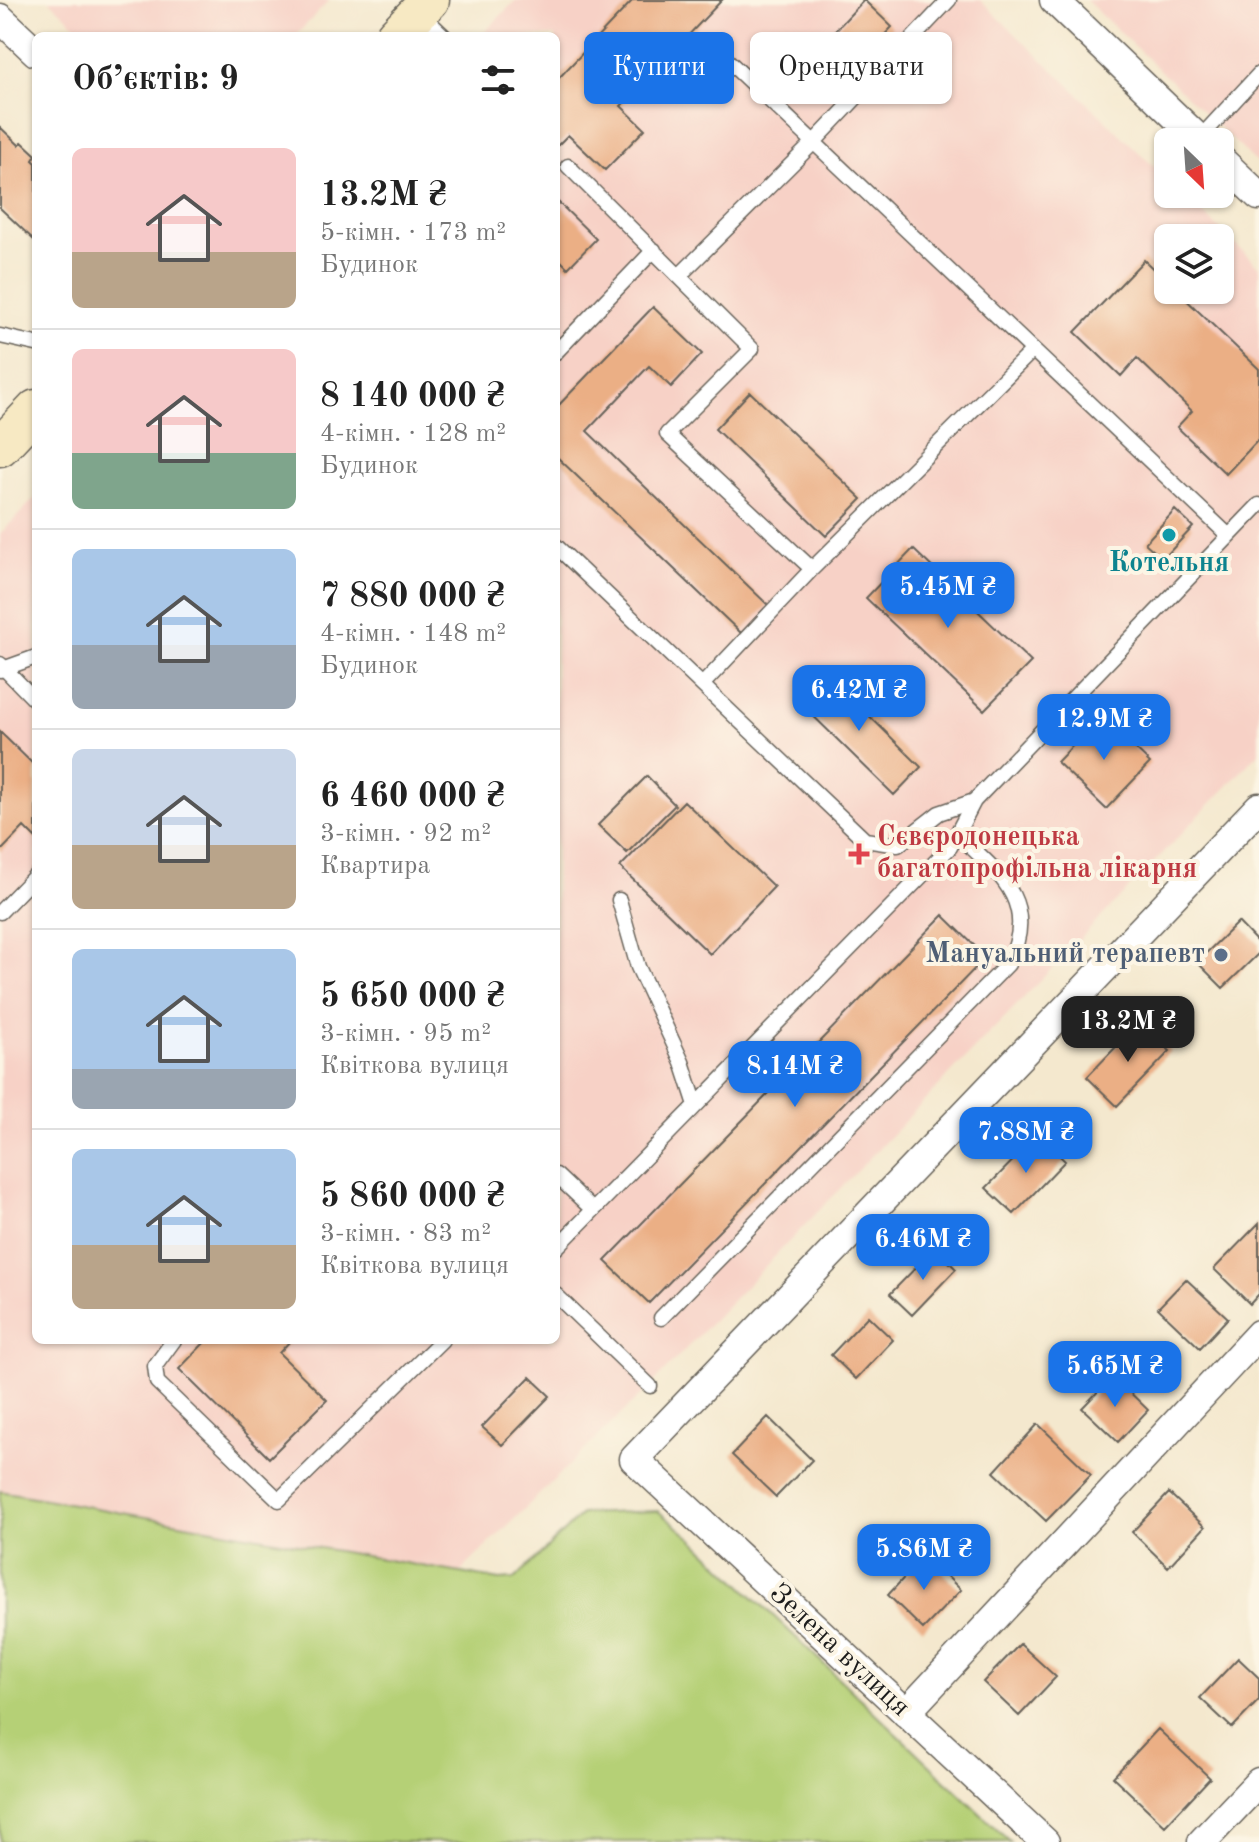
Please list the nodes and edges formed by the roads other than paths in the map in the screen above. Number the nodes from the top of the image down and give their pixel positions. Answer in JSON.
{"nodes":[{"id":1,"x":949,"y":0,"type":"edge"},
{"id":2,"x":1054,"y":0,"type":"edge"},
{"id":3,"x":0,"y":18,"type":"edge"},
{"id":4,"x":919,"y":32,"type":"edge"},
{"id":5,"x":32,"y":48,"type":"edge"},
{"id":6,"x":734,"y":66,"type":"edge"},
{"id":7,"x":1259,"y":74,"type":"edge"},
{"id":8,"x":850,"y":104,"type":"edge"},
{"id":9,"x":1187,"y":128,"type":"edge"},
{"id":10,"x":1211,"y":128,"type":"edge"},
{"id":11,"x":814,"y":142,"type":"junction"},
{"id":12,"x":568,"y":166,"type":"dead end"},
{"id":13,"x":1234,"y":172,"type":"edge"},
{"id":14,"x":1259,"y":196,"type":"edge"},
{"id":15,"x":654,"y":250,"type":"junction"},
{"id":16,"x":680,"y":275,"type":"junction"},
{"id":17,"x":0,"y":336,"type":"edge"},
{"id":18,"x":32,"y":343,"type":"edge"},
{"id":19,"x":560,"y":348,"type":"edge"},
{"id":20,"x":1033,"y":350,"type":"junction"},
{"id":21,"x":32,"y":413,"type":"edge"},
{"id":22,"x":0,"y":447,"type":"edge"},
{"id":23,"x":1259,"y":505,"type":"edge"},
{"id":24,"x":1229,"y":536,"type":"junction"},
{"id":25,"x":560,"y":550,"type":"edge"},
{"id":26,"x":812,"y":569,"type":"junction"},
{"id":27,"x":32,"y":658,"type":"edge"},
{"id":28,"x":1,"y":667,"type":"edge"},
{"id":29,"x":703,"y":684,"type":"junction"},
{"id":30,"x":32,"y":697,"type":"edge"},
{"id":31,"x":974,"y":801,"type":"junction"},
{"id":32,"x":1259,"y":807,"type":"edge"},
{"id":33,"x":957,"y":834,"type":"junction"},
{"id":34,"x":32,"y":879,"type":"edge"},
{"id":35,"x":619,"y":900,"type":"dead end"},
{"id":36,"x":0,"y":912,"type":"edge"},
{"id":37,"x":696,"y":1105,"type":"junction"},
{"id":38,"x":560,"y":1179,"type":"edge"},
{"id":39,"x":593,"y":1210,"type":"junction"},
{"id":40,"x":560,"y":1244,"type":"edge"},
{"id":41,"x":560,"y":1299,"type":"edge"},
{"id":42,"x":661,"y":1318,"type":"dead end"},
{"id":43,"x":1259,"y":1334,"type":"edge"},
{"id":44,"x":171,"y":1344,"type":"edge"},
{"id":45,"x":438,"y":1344,"type":"edge"},
{"id":46,"x":650,"y":1386,"type":"dead end"},
{"id":47,"x":906,"y":1713,"type":"junction"},
{"id":48,"x":1259,"y":1782,"type":"edge"},
{"id":49,"x":1045,"y":1842,"type":"edge"},
{"id":50,"x":1202,"y":1842,"type":"edge"}],
"edges":[{"from":1,"to":4,"type":"lane"},
{"from":2,"to":9,"type":"street"},
{"from":3,"to":5,"type":"street"},
{"from":6,"to":11,"type":"lane"},
{"from":7,"to":10,"type":"lane"},
{"from":8,"to":11,"type":"lane"},
{"from":11,"to":16,"type":"lane"},
{"from":11,"to":20,"type":"lane"},
{"from":12,"to":15,"type":"lane"},
{"from":13,"to":14,"type":"street"},
{"from":15,"to":16,"type":"lane"},
{"from":15,"to":19,"type":"lane"},
{"from":16,"to":26,"type":"lane"},
{"from":17,"to":18,"type":"lane"},
{"from":20,"to":24,"type":"lane"},
{"from":20,"to":26,"type":"lane"},
{"from":21,"to":22,"type":"street"},
{"from":23,"to":24,"type":"lane"},
{"from":24,"to":31,"type":"lane"},
{"from":25,"to":29,"type":"lane"},
{"from":26,"to":29,"type":"lane"},
{"from":27,"to":28,"type":"lane"},
{"from":28,"to":30,"type":"lane"},
{"from":29,"to":31,"type":"lane"},
{"from":31,"to":33,"type":"lane"},
{"from":32,"to":47,"type":"street","name":"Зелена вулиця"},
{"from":33,"to":37,"type":"lane"},
{"from":33,"to":42,"type":"lane"},
{"from":34,"to":36,"type":"lane"},
{"from":35,"to":37,"type":"lane"},
{"from":37,"to":39,"type":"lane"},
{"from":38,"to":39,"type":"lane"},
{"from":39,"to":40,"type":"lane"},
{"from":41,"to":46,"type":"lane"},
{"from":43,"to":47,"type":"street"},
{"from":44,"to":45,"type":"lane"},
{"from":47,"to":49,"type":"street","name":"Зелена вулиця"},
{"from":48,"to":50,"type":"street"}]}
